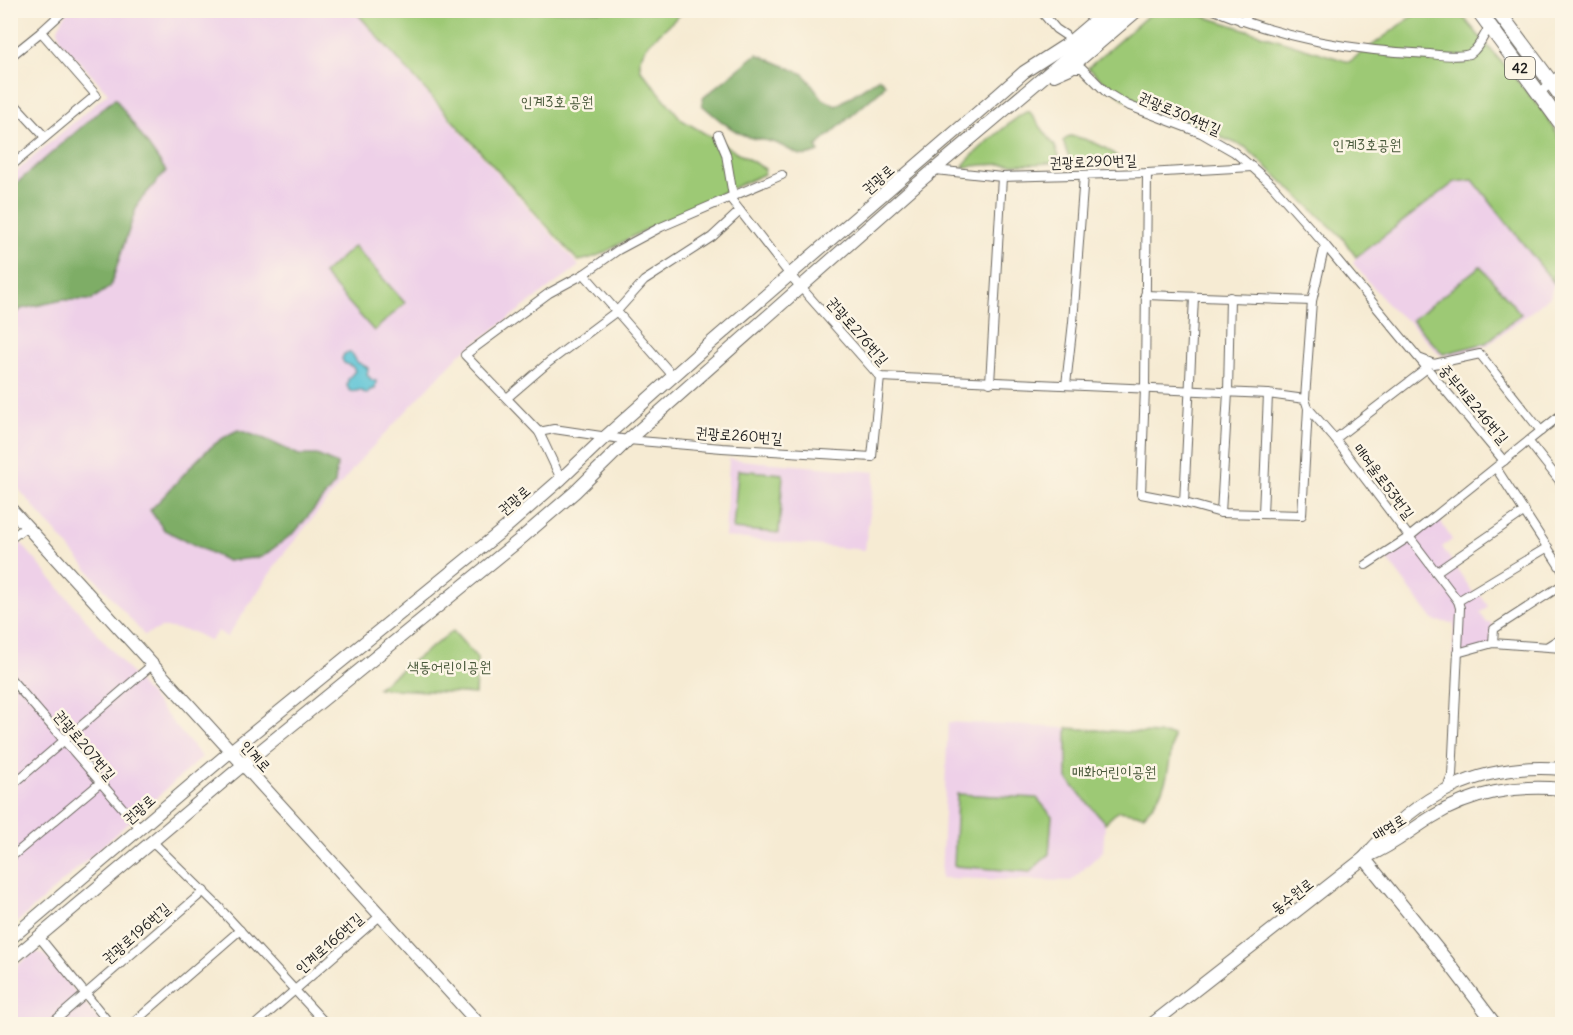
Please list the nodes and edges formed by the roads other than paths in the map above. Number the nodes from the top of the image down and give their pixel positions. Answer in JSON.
{"nodes":[{"id":1,"x":65,"y":10,"type":"edge"},
{"id":2,"x":1040,"y":10,"type":"edge"},
{"id":3,"x":1095,"y":10,"type":"edge"},
{"id":4,"x":1107,"y":10,"type":"edge"},
{"id":5,"x":1123,"y":10,"type":"edge"},
{"id":6,"x":1138,"y":10,"type":"edge"},
{"id":7,"x":1214,"y":10,"type":"edge"},
{"id":8,"x":1254,"y":10,"type":"edge"},
{"id":9,"x":1478,"y":10,"type":"edge"},
{"id":10,"x":1497,"y":10,"type":"edge"},
{"id":11,"x":1241,"y":21,"type":"junction"},
{"id":12,"x":1095,"y":27,"type":"junction"},
{"id":13,"x":1489,"y":27,"type":"junction"},
{"id":14,"x":41,"y":32,"type":"junction"},
{"id":15,"x":1065,"y":35,"type":"junction"},
{"id":16,"x":10,"y":57,"type":"edge"},
{"id":17,"x":1070,"y":68,"type":"junction"},
{"id":18,"x":1026,"y":72,"type":"junction"},
{"id":19,"x":1563,"y":72,"type":"edge"},
{"id":20,"x":1042,"y":80,"type":"junction"},
{"id":21,"x":1552,"y":82,"type":"junction"},
{"id":22,"x":1540,"y":93,"type":"junction"},
{"id":23,"x":1563,"y":97,"type":"edge"},
{"id":24,"x":10,"y":99,"type":"edge"},
{"id":25,"x":1563,"y":125,"type":"edge"},
{"id":26,"x":718,"y":135,"type":"dead end"},
{"id":27,"x":46,"y":136,"type":"junction"},
{"id":28,"x":1252,"y":166,"type":"junction"},
{"id":29,"x":10,"y":167,"type":"edge"},
{"id":30,"x":935,"y":170,"type":"junction"},
{"id":31,"x":1147,"y":173,"type":"junction"},
{"id":32,"x":782,"y":175,"type":"dead end"},
{"id":33,"x":1084,"y":175,"type":"junction"},
{"id":34,"x":1002,"y":177,"type":"junction"},
{"id":35,"x":731,"y":197,"type":"junction"},
{"id":36,"x":740,"y":211,"type":"junction"},
{"id":37,"x":1325,"y":245,"type":"junction"},
{"id":38,"x":584,"y":274,"type":"junction"},
{"id":39,"x":790,"y":274,"type":"junction"},
{"id":40,"x":802,"y":287,"type":"junction"},
{"id":41,"x":1145,"y":295,"type":"junction"},
{"id":42,"x":1194,"y":297,"type":"junction"},
{"id":43,"x":1230,"y":297,"type":"junction"},
{"id":44,"x":1312,"y":301,"type":"junction"},
{"id":45,"x":617,"y":310,"type":"junction"},
{"id":46,"x":1424,"y":364,"type":"junction"},
{"id":47,"x":674,"y":377,"type":"junction"},
{"id":48,"x":880,"y":377,"type":"junction"},
{"id":49,"x":990,"y":383,"type":"junction"},
{"id":50,"x":1066,"y":385,"type":"junction"},
{"id":51,"x":1145,"y":388,"type":"junction"},
{"id":52,"x":1189,"y":391,"type":"junction"},
{"id":53,"x":1228,"y":392,"type":"junction"},
{"id":54,"x":1268,"y":394,"type":"junction"},
{"id":55,"x":507,"y":398,"type":"junction"},
{"id":56,"x":1307,"y":404,"type":"junction"},
{"id":57,"x":1563,"y":414,"type":"edge"},
{"id":58,"x":1541,"y":431,"type":"junction"},
{"id":59,"x":539,"y":432,"type":"junction"},
{"id":60,"x":604,"y":438,"type":"junction"},
{"id":61,"x":1335,"y":439,"type":"junction"},
{"id":62,"x":628,"y":440,"type":"junction"},
{"id":63,"x":1529,"y":442,"type":"junction"},
{"id":64,"x":1504,"y":461,"type":"junction"},
{"id":65,"x":1496,"y":468,"type":"junction"},
{"id":66,"x":561,"y":479,"type":"junction"},
{"id":67,"x":1563,"y":484,"type":"edge"},
{"id":68,"x":1184,"y":503,"type":"junction"},
{"id":69,"x":10,"y":508,"type":"edge"},
{"id":70,"x":1525,"y":512,"type":"junction"},
{"id":71,"x":1221,"y":513,"type":"junction"},
{"id":72,"x":1263,"y":514,"type":"junction"},
{"id":73,"x":27,"y":526,"type":"junction"},
{"id":74,"x":1409,"y":537,"type":"junction"},
{"id":75,"x":10,"y":539,"type":"edge"},
{"id":76,"x":1548,"y":547,"type":"junction"},
{"id":77,"x":1366,"y":565,"type":"dead end"},
{"id":78,"x":1563,"y":570,"type":"edge"},
{"id":79,"x":1436,"y":572,"type":"junction"},
{"id":80,"x":1563,"y":585,"type":"edge"},
{"id":81,"x":1458,"y":601,"type":"junction"},
{"id":82,"x":1563,"y":637,"type":"edge"},
{"id":83,"x":1493,"y":643,"type":"junction"},
{"id":84,"x":1548,"y":647,"type":"junction"},
{"id":85,"x":1563,"y":648,"type":"edge"},
{"id":86,"x":1457,"y":653,"type":"junction"},
{"id":87,"x":153,"y":664,"type":"junction"},
{"id":88,"x":10,"y":678,"type":"edge"},
{"id":89,"x":64,"y":741,"type":"junction"},
{"id":90,"x":231,"y":751,"type":"junction"},
{"id":91,"x":243,"y":765,"type":"junction"},
{"id":92,"x":1563,"y":769,"type":"edge"},
{"id":93,"x":100,"y":783,"type":"junction"},
{"id":94,"x":10,"y":787,"type":"edge"},
{"id":95,"x":1447,"y":788,"type":"junction"},
{"id":96,"x":1563,"y":789,"type":"edge"},
{"id":97,"x":140,"y":828,"type":"junction"},
{"id":98,"x":152,"y":841,"type":"junction"},
{"id":99,"x":10,"y":858,"type":"edge"},
{"id":100,"x":1364,"y":858,"type":"junction"},
{"id":101,"x":204,"y":891,"type":"junction"},
{"id":102,"x":381,"y":915,"type":"junction"},
{"id":103,"x":240,"y":930,"type":"junction"},
{"id":104,"x":40,"y":938,"type":"junction"},
{"id":105,"x":10,"y":939,"type":"edge"},
{"id":106,"x":10,"y":961,"type":"edge"},
{"id":107,"x":295,"y":990,"type":"junction"},
{"id":108,"x":86,"y":995,"type":"junction"},
{"id":109,"x":51,"y":1024,"type":"edge"},
{"id":110,"x":110,"y":1024,"type":"edge"},
{"id":111,"x":132,"y":1024,"type":"edge"},
{"id":112,"x":256,"y":1024,"type":"edge"},
{"id":113,"x":326,"y":1024,"type":"edge"},
{"id":114,"x":479,"y":1024,"type":"edge"},
{"id":115,"x":1152,"y":1024,"type":"edge"},
{"id":116,"x":1495,"y":1024,"type":"edge"}],
"edges":[{"from":1,"to":14,"type":"street"},
{"from":2,"to":15,"type":"street"},
{"from":3,"to":15,"type":"street","name":"권광로"},
{"from":4,"to":12,"type":"street"},
{"from":5,"to":12,"type":"street"},
{"from":6,"to":17,"type":"street","name":"권광로"},
{"from":7,"to":11,"type":"street"},
{"from":8,"to":11,"type":"street"},
{"from":9,"to":13,"type":"main road","number":"42"},
{"from":10,"to":21,"type":"main road","number":"42"},
{"from":11,"to":13,"type":"street"},
{"from":12,"to":18,"type":"street","name":"권광로"},
{"from":12,"to":20,"type":"street","name":"권광로"},
{"from":13,"to":22,"type":"main road","number":"42"},
{"from":14,"to":16,"type":"street"},
{"from":14,"to":27,"type":"street"},
{"from":15,"to":18,"type":"street","name":"권광로"},
{"from":17,"to":20,"type":"street","name":"권광로"},
{"from":17,"to":28,"type":"street","name":"권광로304번길"},
{"from":18,"to":39,"type":"street","name":"권광로"},
{"from":19,"to":21,"type":"street"},
{"from":20,"to":30,"type":"street","name":"권광로"},
{"from":21,"to":22,"type":"street"},
{"from":21,"to":23,"type":"main road","number":"42"},
{"from":22,"to":25,"type":"main road","number":"42"},
{"from":24,"to":27,"type":"street"},
{"from":26,"to":35,"type":"street"},
{"from":27,"to":29,"type":"street"},
{"from":28,"to":31,"type":"street","name":"권광로290번길"},
{"from":28,"to":37,"type":"street","name":"권광로304번길"},
{"from":30,"to":34,"type":"street","name":"권광로290번길"},
{"from":30,"to":40,"type":"street","name":"권광로"},
{"from":31,"to":33,"type":"street","name":"권광로290번길"},
{"from":31,"to":41,"type":"street"},
{"from":32,"to":35,"type":"street"},
{"from":33,"to":34,"type":"street","name":"권광로290번길"},
{"from":33,"to":50,"type":"street"},
{"from":34,"to":49,"type":"street"},
{"from":35,"to":36,"type":"street","name":"권광로276번길"},
{"from":35,"to":38,"type":"street"},
{"from":36,"to":39,"type":"street","name":"권광로276번길"},
{"from":36,"to":45,"type":"street"},
{"from":37,"to":44,"type":"street"},
{"from":37,"to":46,"type":"street","name":"권광로304번길"},
{"from":38,"to":45,"type":"street"},
{"from":38,"to":55,"type":"street"},
{"from":39,"to":40,"type":"street","name":"권광로276번길"},
{"from":39,"to":47,"type":"street","name":"권광로"},
{"from":40,"to":48,"type":"street","name":"권광로276번길"},
{"from":40,"to":62,"type":"street","name":"권광로"},
{"from":41,"to":42,"type":"street"},
{"from":41,"to":51,"type":"street"},
{"from":42,"to":43,"type":"street"},
{"from":42,"to":52,"type":"street"},
{"from":43,"to":44,"type":"street"},
{"from":43,"to":53,"type":"street"},
{"from":44,"to":56,"type":"street"},
{"from":45,"to":47,"type":"street"},
{"from":45,"to":55,"type":"street"},
{"from":46,"to":58,"type":"street"},
{"from":46,"to":61,"type":"street"},
{"from":46,"to":64,"type":"street","name":"중부대로246번길"},
{"from":47,"to":60,"type":"street","name":"권광로"},
{"from":48,"to":49,"type":"street","name":"권광로276번길"},
{"from":48,"to":62,"type":"street","name":"권광로260번길"},
{"from":49,"to":50,"type":"street","name":"권광로276번길"},
{"from":50,"to":51,"type":"street","name":"권광로276번길"},
{"from":51,"to":52,"type":"street","name":"권광로276번길"},
{"from":51,"to":68,"type":"street"},
{"from":52,"to":53,"type":"street","name":"권광로276번길"},
{"from":52,"to":68,"type":"street"},
{"from":53,"to":54,"type":"street","name":"권광로276번길"},
{"from":53,"to":71,"type":"street"},
{"from":54,"to":56,"type":"street","name":"권광로276번길"},
{"from":54,"to":72,"type":"street"},
{"from":55,"to":59,"type":"street"},
{"from":56,"to":61,"type":"street","name":"매여울로53번길"},
{"from":56,"to":72,"type":"street"},
{"from":57,"to":58,"type":"street","name":"중부대로246번길"},
{"from":58,"to":63,"type":"street","name":"중부대로246번길"},
{"from":59,"to":60,"type":"street","name":"권광로260번길"},
{"from":59,"to":66,"type":"street"},
{"from":60,"to":62,"type":"street","name":"권광로260번길"},
{"from":60,"to":66,"type":"street","name":"권광로"},
{"from":61,"to":74,"type":"street","name":"매여울로53번길"},
{"from":62,"to":91,"type":"street","name":"권광로"},
{"from":63,"to":64,"type":"street","name":"중부대로246번길"},
{"from":63,"to":67,"type":"street"},
{"from":64,"to":65,"type":"street","name":"중부대로246번길"},
{"from":65,"to":70,"type":"street"},
{"from":65,"to":74,"type":"street","name":"중부대로246번길"},
{"from":66,"to":90,"type":"street","name":"권광로"},
{"from":68,"to":71,"type":"street"},
{"from":69,"to":73,"type":"street","name":"인계로"},
{"from":70,"to":76,"type":"street"},
{"from":70,"to":79,"type":"street"},
{"from":71,"to":72,"type":"street"},
{"from":73,"to":75,"type":"street"},
{"from":73,"to":87,"type":"street","name":"인계로"},
{"from":74,"to":77,"type":"street","name":"중부대로246번길"},
{"from":74,"to":79,"type":"street","name":"매여울로53번길"},
{"from":76,"to":78,"type":"street"},
{"from":76,"to":81,"type":"street"},
{"from":79,"to":81,"type":"street","name":"매여울로53번길"},
{"from":80,"to":83,"type":"street"},
{"from":81,"to":86,"type":"street"},
{"from":82,"to":84,"type":"street"},
{"from":83,"to":84,"type":"street"},
{"from":83,"to":86,"type":"street"},
{"from":84,"to":85,"type":"street"},
{"from":86,"to":95,"type":"street"},
{"from":87,"to":89,"type":"street"},
{"from":87,"to":90,"type":"street","name":"인계로"},
{"from":88,"to":89,"type":"street","name":"권광로207번길"},
{"from":89,"to":93,"type":"street","name":"권광로207번길"},
{"from":89,"to":94,"type":"street"},
{"from":90,"to":91,"type":"street","name":"인계로"},
{"from":90,"to":97,"type":"street","name":"권광로"},
{"from":91,"to":98,"type":"street"},
{"from":91,"to":102,"type":"street","name":"인계로"},
{"from":92,"to":95,"type":"street","name":"동수원로"},
{"from":93,"to":97,"type":"street","name":"권광로207번길"},
{"from":93,"to":99,"type":"street"},
{"from":95,"to":100,"type":"street","name":"동수원로"},
{"from":96,"to":100,"type":"street","name":"매영로"},
{"from":97,"to":105,"type":"street","name":"권광로"},
{"from":98,"to":101,"type":"street","name":"인계로166번길"},
{"from":98,"to":104,"type":"street"},
{"from":100,"to":115,"type":"street","name":"동수원로"},
{"from":100,"to":116,"type":"street","name":"매영로"},
{"from":101,"to":103,"type":"street","name":"인계로166번길"},
{"from":101,"to":108,"type":"street","name":"권광로196번길"},
{"from":102,"to":107,"type":"street","name":"인계로166번길"},
{"from":102,"to":114,"type":"street","name":"인계로"},
{"from":103,"to":107,"type":"street","name":"인계로166번길"},
{"from":103,"to":111,"type":"street"},
{"from":104,"to":106,"type":"street"},
{"from":104,"to":108,"type":"street"},
{"from":107,"to":112,"type":"street","name":"인계로166번길"},
{"from":107,"to":113,"type":"street","name":"인계로166번길"},
{"from":108,"to":109,"type":"street"},
{"from":108,"to":110,"type":"street"}]}
